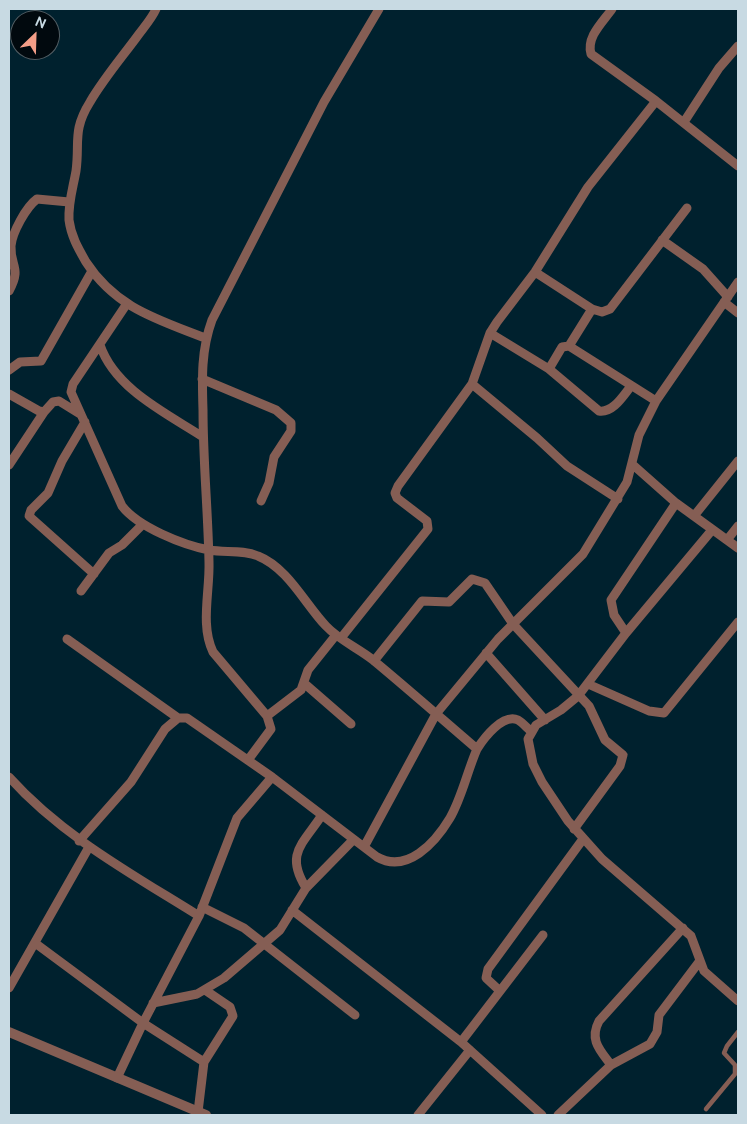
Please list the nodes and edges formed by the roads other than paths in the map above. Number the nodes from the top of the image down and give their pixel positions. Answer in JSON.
{"nodes":[{"id":1,"x":156,"y":9,"type":"edge"},
{"id":2,"x":379,"y":9,"type":"edge"},
{"id":3,"x":612,"y":9,"type":"edge"},
{"id":4,"x":738,"y":46,"type":"edge"},
{"id":5,"x":656,"y":101,"type":"junction"},
{"id":6,"x":684,"y":122,"type":"junction"},
{"id":7,"x":738,"y":166,"type":"edge"},
{"id":8,"x":70,"y":202,"type":"junction"},
{"id":9,"x":686,"y":208,"type":"dead end"},
{"id":10,"x":662,"y":240,"type":"junction"},
{"id":11,"x":92,"y":271,"type":"junction"},
{"id":12,"x":534,"y":272,"type":"junction"},
{"id":13,"x":738,"y":282,"type":"edge"},
{"id":14,"x":9,"y":290,"type":"edge"},
{"id":15,"x":726,"y":300,"type":"junction"},
{"id":16,"x":126,"y":305,"type":"junction"},
{"id":17,"x":592,"y":309,"type":"junction"},
{"id":18,"x":738,"y":312,"type":"edge"},
{"id":19,"x":490,"y":333,"type":"junction"},
{"id":20,"x":205,"y":338,"type":"junction"},
{"id":21,"x":100,"y":345,"type":"junction"},
{"id":22,"x":569,"y":346,"type":"junction"},
{"id":23,"x":549,"y":369,"type":"junction"},
{"id":24,"x":9,"y":370,"type":"edge"},
{"id":25,"x":202,"y":379,"type":"junction"},
{"id":26,"x":472,"y":384,"type":"junction"},
{"id":27,"x":632,"y":386,"type":"junction"},
{"id":28,"x":9,"y":394,"type":"edge"},
{"id":29,"x":656,"y":401,"type":"junction"},
{"id":30,"x":44,"y":412,"type":"junction"},
{"id":31,"x":82,"y":418,"type":"junction"},
{"id":32,"x":203,"y":437,"type":"junction"},
{"id":33,"x":738,"y":461,"type":"edge"},
{"id":34,"x":9,"y":464,"type":"edge"},
{"id":35,"x":632,"y":464,"type":"junction"},
{"id":36,"x":618,"y":499,"type":"junction"},
{"id":37,"x":261,"y":501,"type":"dead end"},
{"id":38,"x":676,"y":503,"type":"junction"},
{"id":39,"x":694,"y":516,"type":"junction"},
{"id":40,"x":142,"y":525,"type":"junction"},
{"id":41,"x":738,"y":526,"type":"edge"},
{"id":42,"x":712,"y":530,"type":"junction"},
{"id":43,"x":727,"y":540,"type":"junction"},
{"id":44,"x":738,"y":548,"type":"edge"},
{"id":45,"x":208,"y":550,"type":"junction"},
{"id":46,"x":94,"y":574,"type":"junction"},
{"id":47,"x":81,"y":591,"type":"dead end"},
{"id":48,"x":738,"y":622,"type":"edge"},
{"id":49,"x":513,"y":624,"type":"junction"},
{"id":50,"x":626,"y":633,"type":"junction"},
{"id":51,"x":338,"y":636,"type":"junction"},
{"id":52,"x":67,"y":639,"type":"dead end"},
{"id":53,"x":486,"y":653,"type":"junction"},
{"id":54,"x":374,"y":661,"type":"junction"},
{"id":55,"x":305,"y":684,"type":"junction"},
{"id":56,"x":588,"y":684,"type":"junction"},
{"id":57,"x":578,"y":696,"type":"junction"},
{"id":58,"x":436,"y":714,"type":"junction"},
{"id":59,"x":268,"y":716,"type":"junction"},
{"id":60,"x":178,"y":718,"type":"junction"},
{"id":61,"x":546,"y":720,"type":"junction"},
{"id":62,"x":351,"y":724,"type":"dead end"},
{"id":63,"x":531,"y":731,"type":"junction"},
{"id":64,"x":477,"y":749,"type":"junction"},
{"id":65,"x":248,"y":760,"type":"junction"},
{"id":66,"x":9,"y":777,"type":"edge"},
{"id":67,"x":272,"y":777,"type":"junction"},
{"id":68,"x":322,"y":815,"type":"junction"},
{"id":69,"x":574,"y":829,"type":"junction"},
{"id":70,"x":583,"y":839,"type":"junction"},
{"id":71,"x":353,"y":840,"type":"junction"},
{"id":72,"x":79,"y":841,"type":"junction"},
{"id":73,"x":89,"y":847,"type":"junction"},
{"id":74,"x":364,"y":848,"type":"junction"},
{"id":75,"x":306,"y":888,"type":"junction"},
{"id":76,"x":202,"y":907,"type":"junction"},
{"id":77,"x":292,"y":910,"type":"junction"},
{"id":78,"x":199,"y":916,"type":"junction"},
{"id":79,"x":683,"y":928,"type":"junction"},
{"id":80,"x":543,"y":936,"type":"dead end"},
{"id":81,"x":35,"y":942,"type":"junction"},
{"id":82,"x":264,"y":946,"type":"junction"},
{"id":83,"x":699,"y":962,"type":"junction"},
{"id":84,"x":9,"y":988,"type":"edge"},
{"id":85,"x":205,"y":990,"type":"junction"},
{"id":86,"x":500,"y":991,"type":"junction"},
{"id":87,"x":738,"y":1001,"type":"edge"},
{"id":88,"x":153,"y":1002,"type":"junction"},
{"id":89,"x":355,"y":1015,"type":"dead end"},
{"id":90,"x":143,"y":1023,"type":"junction"},
{"id":91,"x":9,"y":1032,"type":"edge"},
{"id":92,"x":738,"y":1032,"type":"edge"},
{"id":93,"x":461,"y":1042,"type":"junction"},
{"id":94,"x":470,"y":1050,"type":"junction"},
{"id":95,"x":204,"y":1062,"type":"junction"},
{"id":96,"x":611,"y":1065,"type":"junction"},
{"id":97,"x":117,"y":1078,"type":"junction"},
{"id":98,"x":706,"y":1109,"type":"dead end"},
{"id":99,"x":202,"y":1114,"type":"edge"},
{"id":100,"x":418,"y":1115,"type":"edge"},
{"id":101,"x":542,"y":1115,"type":"edge"},
{"id":102,"x":558,"y":1115,"type":"edge"}],
"edges":[{"from":1,"to":8,"type":"street"},
{"from":2,"to":20,"type":"street"},
{"from":3,"to":5,"type":"street"},
{"from":4,"to":6,"type":"street"},
{"from":5,"to":6,"type":"street"},
{"from":5,"to":12,"type":"street"},
{"from":6,"to":7,"type":"street"},
{"from":8,"to":11,"type":"street"},
{"from":8,"to":14,"type":"street"},
{"from":9,"to":10,"type":"street"},
{"from":10,"to":15,"type":"street"},
{"from":10,"to":17,"type":"street"},
{"from":11,"to":16,"type":"street"},
{"from":11,"to":24,"type":"street"},
{"from":12,"to":17,"type":"street"},
{"from":12,"to":19,"type":"street"},
{"from":13,"to":15,"type":"street"},
{"from":15,"to":18,"type":"street"},
{"from":15,"to":29,"type":"street"},
{"from":16,"to":20,"type":"street"},
{"from":16,"to":21,"type":"street"},
{"from":17,"to":22,"type":"street"},
{"from":19,"to":23,"type":"street"},
{"from":19,"to":26,"type":"street"},
{"from":20,"to":25,"type":"street"},
{"from":21,"to":31,"type":"street"},
{"from":21,"to":32,"type":"street"},
{"from":22,"to":23,"type":"street"},
{"from":22,"to":27,"type":"street"},
{"from":23,"to":27,"type":"street"},
{"from":25,"to":32,"type":"street"},
{"from":25,"to":37,"type":"street"},
{"from":26,"to":36,"type":"street"},
{"from":26,"to":51,"type":"street"},
{"from":27,"to":29,"type":"street"},
{"from":28,"to":30,"type":"street"},
{"from":29,"to":35,"type":"street"},
{"from":30,"to":31,"type":"street"},
{"from":30,"to":34,"type":"street"},
{"from":31,"to":40,"type":"street"},
{"from":31,"to":46,"type":"street"},
{"from":32,"to":45,"type":"street"},
{"from":33,"to":39,"type":"street"},
{"from":35,"to":36,"type":"street"},
{"from":35,"to":38,"type":"street"},
{"from":36,"to":49,"type":"street"},
{"from":38,"to":39,"type":"street"},
{"from":38,"to":50,"type":"street"},
{"from":39,"to":42,"type":"street"},
{"from":40,"to":45,"type":"street"},
{"from":40,"to":46,"type":"street"},
{"from":41,"to":43,"type":"street"},
{"from":42,"to":43,"type":"street"},
{"from":42,"to":50,"type":"street"},
{"from":43,"to":44,"type":"street"},
{"from":45,"to":51,"type":"street"},
{"from":45,"to":59,"type":"street"},
{"from":46,"to":47,"type":"street"},
{"from":48,"to":56,"type":"street"},
{"from":49,"to":53,"type":"street"},
{"from":49,"to":54,"type":"street"},
{"from":49,"to":57,"type":"street"},
{"from":50,"to":56,"type":"street"},
{"from":51,"to":54,"type":"street"},
{"from":51,"to":55,"type":"street"},
{"from":52,"to":60,"type":"street"},
{"from":53,"to":58,"type":"street"},
{"from":53,"to":61,"type":"street"},
{"from":54,"to":58,"type":"street"},
{"from":55,"to":59,"type":"street"},
{"from":55,"to":62,"type":"street"},
{"from":56,"to":57,"type":"street"},
{"from":57,"to":61,"type":"street"},
{"from":57,"to":69,"type":"street"},
{"from":58,"to":64,"type":"street"},
{"from":58,"to":74,"type":"street"},
{"from":59,"to":65,"type":"street"},
{"from":60,"to":65,"type":"street"},
{"from":60,"to":72,"type":"street"},
{"from":61,"to":63,"type":"street"},
{"from":63,"to":64,"type":"street"},
{"from":63,"to":69,"type":"street"},
{"from":64,"to":74,"type":"street"},
{"from":65,"to":67,"type":"street"},
{"from":66,"to":72,"type":"street"},
{"from":67,"to":68,"type":"street"},
{"from":67,"to":76,"type":"street"},
{"from":68,"to":71,"type":"street"},
{"from":68,"to":75,"type":"street"},
{"from":69,"to":70,"type":"street"},
{"from":70,"to":79,"type":"street"},
{"from":70,"to":86,"type":"street"},
{"from":71,"to":74,"type":"street"},
{"from":71,"to":75,"type":"street"},
{"from":72,"to":73,"type":"street"},
{"from":73,"to":78,"type":"street"},
{"from":73,"to":81,"type":"street"},
{"from":75,"to":77,"type":"street"},
{"from":76,"to":78,"type":"street"},
{"from":76,"to":82,"type":"street"},
{"from":77,"to":82,"type":"street"},
{"from":77,"to":93,"type":"street"},
{"from":78,"to":88,"type":"street"},
{"from":79,"to":83,"type":"street"},
{"from":79,"to":96,"type":"street"},
{"from":80,"to":86,"type":"street"},
{"from":81,"to":84,"type":"street"},
{"from":81,"to":90,"type":"street"},
{"from":82,"to":85,"type":"street"},
{"from":82,"to":89,"type":"street"},
{"from":83,"to":87,"type":"street"},
{"from":83,"to":96,"type":"street"},
{"from":85,"to":88,"type":"street"},
{"from":85,"to":95,"type":"street"},
{"from":86,"to":93,"type":"street"},
{"from":88,"to":90,"type":"street"},
{"from":90,"to":95,"type":"street"},
{"from":90,"to":97,"type":"street"},
{"from":91,"to":97,"type":"street"},
{"from":92,"to":98,"type":"lane"},
{"from":93,"to":94,"type":"street"},
{"from":94,"to":100,"type":"street"},
{"from":94,"to":101,"type":"street"},
{"from":95,"to":99,"type":"street"},
{"from":96,"to":102,"type":"street"},
{"from":97,"to":99,"type":"street"}]}
